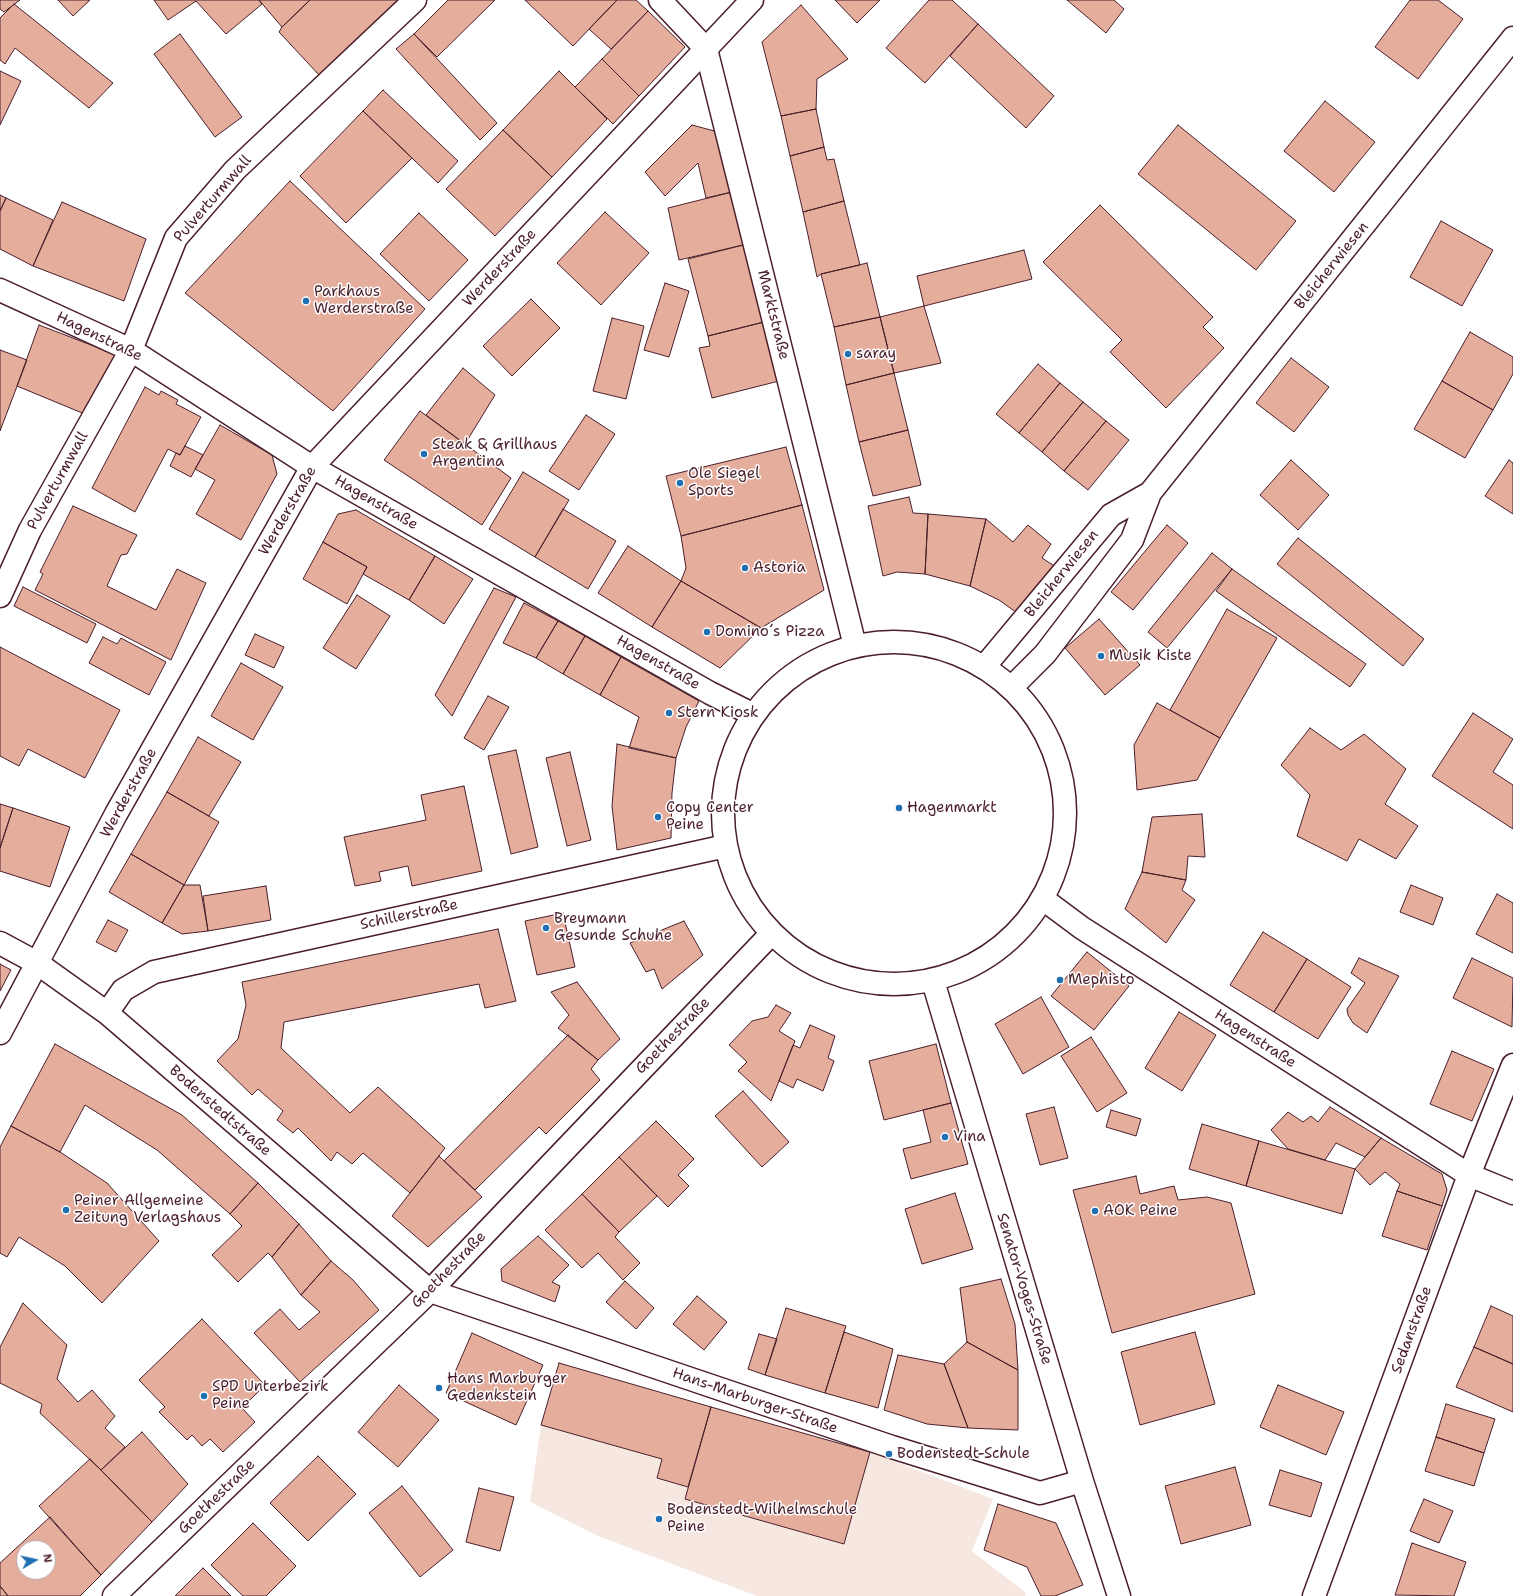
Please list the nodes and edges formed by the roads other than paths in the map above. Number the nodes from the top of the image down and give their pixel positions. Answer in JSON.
{"nodes":[{"id":1,"x":415,"y":0,"type":"edge"},
{"id":2,"x":660,"y":0,"type":"edge"},
{"id":3,"x":752,"y":0,"type":"edge"},
{"id":4,"x":1513,"y":38,"type":"edge"},
{"id":5,"x":706,"y":49,"type":"junction"},
{"id":6,"x":0,"y":290,"type":"edge"},
{"id":7,"x":131,"y":350,"type":"junction"},
{"id":8,"x":312,"y":466,"type":"junction"},
{"id":9,"x":1150,"y":493,"type":"junction"},
{"id":10,"x":0,"y":596,"type":"edge"},
{"id":11,"x":855,"y":646,"type":"junction"},
{"id":12,"x":984,"y":667,"type":"junction"},
{"id":13,"x":1011,"y":688,"type":"junction"},
{"id":14,"x":754,"y":715,"type":"junction"},
{"id":15,"x":726,"y":846,"type":"junction"},
{"id":16,"x":1043,"y":899,"type":"junction"},
{"id":17,"x":772,"y":933,"type":"junction"},
{"id":18,"x":0,"y":943,"type":"edge"},
{"id":19,"x":37,"y":963,"type":"junction"},
{"id":20,"x":933,"y":981,"type":"junction"},
{"id":21,"x":107,"y":1013,"type":"junction"},
{"id":22,"x":0,"y":1033,"type":"edge"},
{"id":23,"x":1513,"y":1065,"type":"edge"},
{"id":24,"x":1469,"y":1176,"type":"junction"},
{"id":25,"x":1513,"y":1193,"type":"edge"},
{"id":26,"x":430,"y":1291,"type":"junction"},
{"id":27,"x":1082,"y":1481,"type":"junction"},
{"id":28,"x":114,"y":1596,"type":"edge"},
{"id":29,"x":1119,"y":1596,"type":"edge"},
{"id":30,"x":1314,"y":1596,"type":"edge"}],
"edges":[{"from":1,"to":7,"type":"street","name":"Pulverturmwall"},
{"from":2,"to":5,"type":"street","name":"Marktstraße"},
{"from":3,"to":5,"type":"street","name":"Werderstraße"},
{"from":4,"to":9,"type":"street","name":"Bleicherwiesen"},
{"from":5,"to":8,"type":"street","name":"Werderstraße"},
{"from":5,"to":11,"type":"street","name":"Marktstraße"},
{"from":6,"to":7,"type":"street","name":"Hagenstraße"},
{"from":7,"to":8,"type":"street","name":"Hagenstraße"},
{"from":7,"to":10,"type":"street","name":"Pulverturmwall"},
{"from":8,"to":14,"type":"street","name":"Hagenstraße"},
{"from":8,"to":19,"type":"street","name":"Werderstraße"},
{"from":9,"to":12,"type":"street","name":"Bleicherwiesen"},
{"from":9,"to":13,"type":"street","name":"Bleicherwiesen"},
{"from":11,"to":12,"type":"street"},
{"from":11,"to":14,"type":"street"},
{"from":12,"to":13,"type":"street"},
{"from":13,"to":16,"type":"street"},
{"from":14,"to":15,"type":"street"},
{"from":15,"to":17,"type":"street"},
{"from":15,"to":21,"type":"street","name":"Schillerstraße"},
{"from":16,"to":20,"type":"street"},
{"from":16,"to":24,"type":"street","name":"Hagenstraße"},
{"from":17,"to":20,"type":"street"},
{"from":17,"to":26,"type":"street","name":"Goethestraße"},
{"from":18,"to":19,"type":"street","name":"Bodenstedtstraße"},
{"from":19,"to":21,"type":"street","name":"Bodenstedtstraße"},
{"from":19,"to":22,"type":"street","name":"Werderstraße"},
{"from":20,"to":27,"type":"street","name":"Senator-Voges-Straße"},
{"from":21,"to":26,"type":"street","name":"Bodenstedtstraße"},
{"from":23,"to":24,"type":"street","name":"Sedanstraße"},
{"from":24,"to":25,"type":"street","name":"Hagenstraße"},
{"from":24,"to":30,"type":"street","name":"Sedanstraße"},
{"from":26,"to":27,"type":"street","name":"Hans-Marburger-Straße"},
{"from":26,"to":28,"type":"street","name":"Goethestraße"},
{"from":27,"to":29,"type":"street","name":"Senator-Voges-Straße"}]}
